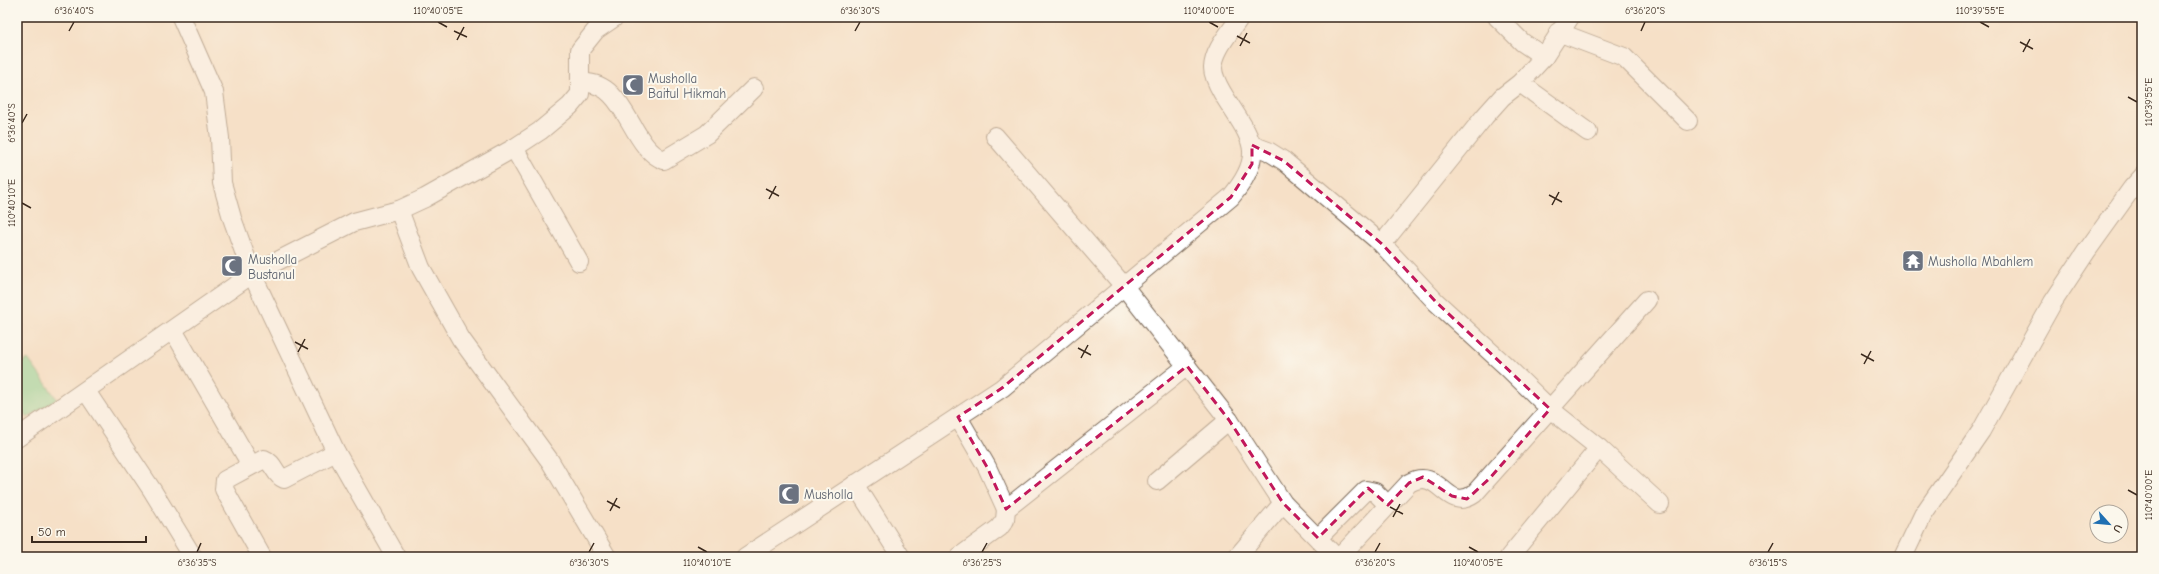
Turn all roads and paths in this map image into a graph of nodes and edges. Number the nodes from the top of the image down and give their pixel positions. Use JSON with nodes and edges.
{"nodes":[{"id":1,"x":182,"y":17,"type":"edge"},
{"id":2,"x":616,"y":17,"type":"edge"},
{"id":3,"x":1240,"y":17,"type":"edge"},
{"id":4,"x":1497,"y":17,"type":"edge"},
{"id":5,"x":1570,"y":17,"type":"edge"},
{"id":6,"x":1558,"y":32,"type":"junction"},
{"id":7,"x":1544,"y":57,"type":"junction"},
{"id":8,"x":580,"y":83,"type":"junction"},
{"id":9,"x":1520,"y":83,"type":"junction"},
{"id":10,"x":754,"y":88,"type":"dead end"},
{"id":11,"x":1688,"y":121,"type":"dead end"},
{"id":12,"x":1588,"y":132,"type":"dead end"},
{"id":13,"x":995,"y":136,"type":"dead end"},
{"id":14,"x":1252,"y":145,"type":"junction"},
{"id":15,"x":514,"y":148,"type":"junction"},
{"id":16,"x":2142,"y":177,"type":"edge"},
{"id":17,"x":399,"y":210,"type":"junction"},
{"id":18,"x":1382,"y":244,"type":"junction"},
{"id":19,"x":579,"y":262,"type":"dead end"},
{"id":20,"x":252,"y":274,"type":"junction"},
{"id":21,"x":1123,"y":285,"type":"junction"},
{"id":22,"x":1647,"y":300,"type":"dead end"},
{"id":23,"x":173,"y":330,"type":"junction"},
{"id":24,"x":1187,"y":366,"type":"junction"},
{"id":25,"x":86,"y":391,"type":"junction"},
{"id":26,"x":1550,"y":409,"type":"junction"},
{"id":27,"x":958,"y":417,"type":"junction"},
{"id":28,"x":1229,"y":420,"type":"junction"},
{"id":29,"x":17,"y":438,"type":"edge"},
{"id":30,"x":1599,"y":448,"type":"junction"},
{"id":31,"x":336,"y":452,"type":"junction"},
{"id":32,"x":251,"y":465,"type":"junction"},
{"id":33,"x":1157,"y":481,"type":"dead end"},
{"id":34,"x":855,"y":484,"type":"junction"},
{"id":35,"x":1283,"y":502,"type":"junction"},
{"id":36,"x":1660,"y":504,"type":"dead end"},
{"id":37,"x":1388,"y":505,"type":"junction"},
{"id":38,"x":1006,"y":509,"type":"junction"},
{"id":39,"x":1318,"y":538,"type":"junction"},
{"id":40,"x":193,"y":557,"type":"edge"},
{"id":41,"x":262,"y":557,"type":"edge"},
{"id":42,"x":396,"y":557,"type":"edge"},
{"id":43,"x":607,"y":557,"type":"edge"},
{"id":44,"x":745,"y":557,"type":"edge"},
{"id":45,"x":900,"y":557,"type":"edge"},
{"id":46,"x":959,"y":557,"type":"edge"},
{"id":47,"x":1236,"y":557,"type":"edge"},
{"id":48,"x":1336,"y":557,"type":"edge"},
{"id":49,"x":1340,"y":557,"type":"edge"},
{"id":50,"x":1509,"y":557,"type":"edge"},
{"id":51,"x":1903,"y":557,"type":"edge"}],
"edges":[{"from":1,"to":20,"type":"street"},
{"from":2,"to":8,"type":"street"},
{"from":3,"to":14,"type":"street"},
{"from":4,"to":7,"type":"street"},
{"from":5,"to":6,"type":"street"},
{"from":6,"to":7,"type":"street"},
{"from":6,"to":11,"type":"street"},
{"from":7,"to":9,"type":"street"},
{"from":8,"to":10,"type":"street"},
{"from":8,"to":15,"type":"street"},
{"from":9,"to":12,"type":"street"},
{"from":9,"to":18,"type":"street"},
{"from":13,"to":21,"type":"street"},
{"from":14,"to":18,"type":"street"},
{"from":14,"to":21,"type":"street"},
{"from":15,"to":17,"type":"street"},
{"from":15,"to":19,"type":"street"},
{"from":16,"to":51,"type":"street"},
{"from":17,"to":20,"type":"street"},
{"from":17,"to":43,"type":"street"},
{"from":18,"to":26,"type":"street"},
{"from":20,"to":23,"type":"street"},
{"from":20,"to":31,"type":"street"},
{"from":21,"to":24,"type":"street"},
{"from":21,"to":27,"type":"street"},
{"from":22,"to":26,"type":"street"},
{"from":23,"to":25,"type":"street"},
{"from":23,"to":32,"type":"street"},
{"from":24,"to":28,"type":"street"},
{"from":24,"to":38,"type":"street"},
{"from":25,"to":29,"type":"street"},
{"from":25,"to":40,"type":"street"},
{"from":26,"to":30,"type":"street"},
{"from":26,"to":37,"type":"street"},
{"from":27,"to":34,"type":"street"},
{"from":27,"to":38,"type":"street"},
{"from":28,"to":33,"type":"street"},
{"from":28,"to":35,"type":"street"},
{"from":30,"to":36,"type":"street"},
{"from":30,"to":50,"type":"street"},
{"from":31,"to":32,"type":"street"},
{"from":31,"to":42,"type":"street"},
{"from":32,"to":41,"type":"street"},
{"from":34,"to":44,"type":"street"},
{"from":34,"to":45,"type":"street"},
{"from":35,"to":39,"type":"street"},
{"from":35,"to":47,"type":"street"},
{"from":37,"to":39,"type":"street"},
{"from":37,"to":49,"type":"street"},
{"from":38,"to":46,"type":"street"},
{"from":39,"to":48,"type":"street"}]}
